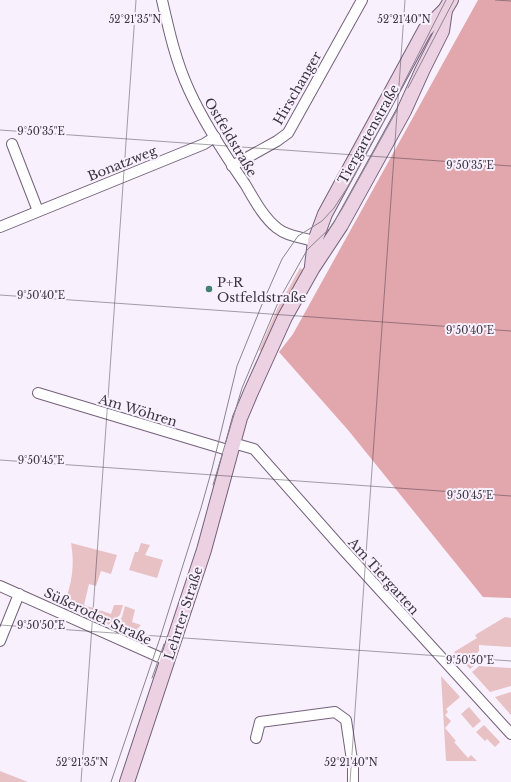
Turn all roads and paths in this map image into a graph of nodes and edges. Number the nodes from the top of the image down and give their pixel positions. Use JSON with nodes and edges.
{"nodes":[{"id":1,"x":162,"y":0,"type":"edge"},
{"id":2,"x":362,"y":0,"type":"edge"},
{"id":3,"x":448,"y":5,"type":"edge"},
{"id":4,"x":215,"y":137,"type":"junction"},
{"id":5,"x":12,"y":144,"type":"dead end"},
{"id":6,"x":232,"y":166,"type":"junction"},
{"id":7,"x":38,"y":211,"type":"junction"},
{"id":8,"x":0,"y":226,"type":"edge"},
{"id":9,"x":320,"y":244,"type":"junction"},
{"id":10,"x":38,"y":393,"type":"dead end"},
{"id":11,"x":232,"y":447,"type":"junction"},
{"id":12,"x":0,"y":586,"type":"edge"},
{"id":13,"x":19,"y":594,"type":"junction"},
{"id":14,"x":0,"y":641,"type":"edge"},
{"id":15,"x":168,"y":661,"type":"junction"},
{"id":16,"x":511,"y":734,"type":"edge"},
{"id":17,"x":256,"y":738,"type":"dead end"},
{"id":18,"x":127,"y":782,"type":"edge"},
{"id":19,"x":353,"y":782,"type":"edge"}],
"edges":[{"from":1,"to":4,"type":"street","name":"Ostfeldstraße"},
{"from":2,"to":6,"type":"street","name":"Hirschanger"},
{"from":3,"to":9,"type":"main road","name":"Tiergartenstraße"},
{"from":3,"to":9,"type":"main road","name":"Tiergartenstraße"},
{"from":4,"to":6,"type":"street","name":"Ostfeldstraße"},
{"from":4,"to":7,"type":"street","name":"Bonatzweg"},
{"from":5,"to":7,"type":"street"},
{"from":6,"to":9,"type":"street","name":"Ostfeldstraße"},
{"from":7,"to":8,"type":"street","name":"Bonatzweg"},
{"from":9,"to":11,"type":"main road","name":"Tiergartenstraße"},
{"from":10,"to":11,"type":"street","name":"Am Wöhren"},
{"from":11,"to":15,"type":"main road","name":"Lehrter Straße"},
{"from":11,"to":16,"type":"street","name":"Am Tiergarten"},
{"from":12,"to":13,"type":"street","name":"Süßeroder Straße"},
{"from":13,"to":14,"type":"street"},
{"from":13,"to":15,"type":"street","name":"Süßeroder Straße"},
{"from":15,"to":18,"type":"main road","name":"Lehrter Straße"},
{"from":17,"to":19,"type":"street"}]}
